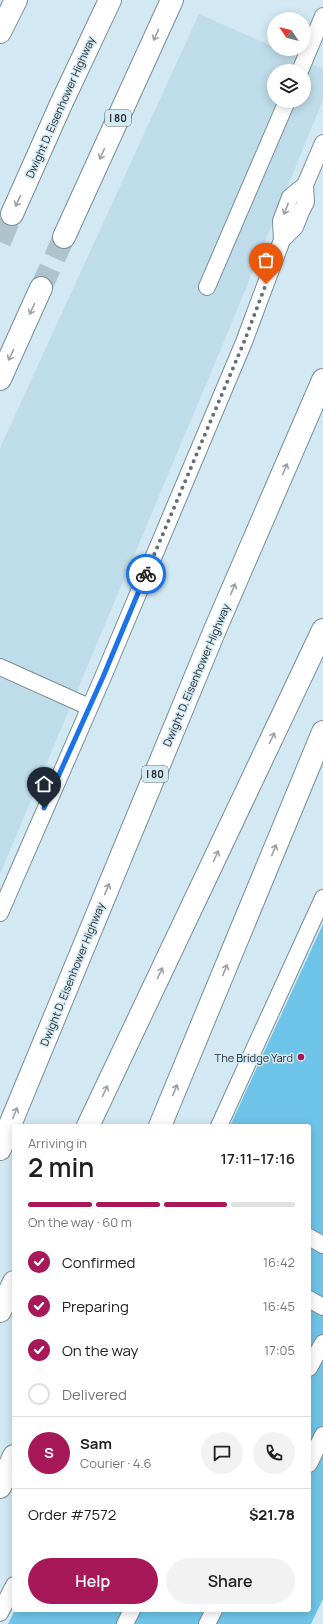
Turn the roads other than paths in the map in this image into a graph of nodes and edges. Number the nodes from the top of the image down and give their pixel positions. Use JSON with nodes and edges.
{"nodes":[{"id":1,"x":16,"y":0,"type":"edge"},
{"id":2,"x":110,"y":0,"type":"edge"},
{"id":3,"x":172,"y":0,"type":"edge"},
{"id":4,"x":323,"y":16,"type":"edge"},
{"id":5,"x":0,"y":32,"type":"edge"},
{"id":6,"x":303,"y":64,"type":"edge"},
{"id":7,"x":284,"y":108,"type":"edge"},
{"id":8,"x":323,"y":143,"type":"edge"},
{"id":9,"x":12,"y":214,"type":"tunnel mouth"},
{"id":10,"x":64,"y":237,"type":"tunnel mouth"},
{"id":11,"x":208,"y":287,"type":"dead end"},
{"id":12,"x":41,"y":288,"type":"tunnel mouth"},
{"id":13,"x":0,"y":379,"type":"edge"},
{"id":14,"x":323,"y":380,"type":"edge"},
{"id":15,"x":323,"y":630,"type":"edge"},
{"id":16,"x":0,"y":667,"type":"edge"},
{"id":17,"x":89,"y":707,"type":"junction"},
{"id":18,"x":323,"y":732,"type":"edge"},
{"id":19,"x":323,"y":898,"type":"edge"},
{"id":20,"x":0,"y":913,"type":"edge"},
{"id":21,"x":89,"y":1124,"type":"edge"},
{"id":22,"x":161,"y":1124,"type":"edge"},
{"id":23,"x":221,"y":1124,"type":"edge"},
{"id":24,"x":0,"y":1149,"type":"edge"},
{"id":25,"x":311,"y":1238,"type":"edge"},
{"id":26,"x":323,"y":1245,"type":"edge"},
{"id":27,"x":12,"y":1286,"type":"edge"},
{"id":28,"x":311,"y":1300,"type":"edge"},
{"id":29,"x":323,"y":1308,"type":"edge"},
{"id":30,"x":0,"y":1311,"type":"edge"},
{"id":31,"x":323,"y":1343,"type":"edge"},
{"id":32,"x":311,"y":1364,"type":"edge"},
{"id":33,"x":323,"y":1435,"type":"edge"},
{"id":34,"x":12,"y":1460,"type":"edge"},
{"id":35,"x":311,"y":1460,"type":"edge"},
{"id":36,"x":0,"y":1487,"type":"edge"},
{"id":37,"x":12,"y":1589,"type":"edge"},
{"id":38,"x":131,"y":1612,"type":"edge"},
{"id":39,"x":213,"y":1612,"type":"edge"},
{"id":40,"x":0,"y":1613,"type":"edge"},
{"id":41,"x":125,"y":1624,"type":"edge"},
{"id":42,"x":207,"y":1624,"type":"edge"}],
"edges":[{"from":1,"to":5,"type":"highway"},
{"from":2,"to":9,"type":"highway","name":"Dwight D. Eisenhower Highway","one_way":true},
{"from":3,"to":10,"type":"highway","number":"I 80","one_way":true},
{"from":4,"to":6,"type":"lane"},
{"from":7,"to":11,"type":"lane"},
{"from":8,"to":17,"type":"lane"},
{"from":12,"to":13,"type":"highway","one_way":true},
{"from":24,"to":14,"type":"highway","name":"Dwight D. Eisenhower Highway","number":"I 80","one_way":true},
{"from":21,"to":15,"type":"highway","one_way":true},
{"from":16,"to":17,"type":"lane"},
{"from":17,"to":20,"type":"lane"},
{"from":22,"to":18,"type":"highway","one_way":true},
{"from":19,"to":23,"type":"lane"},
{"from":25,"to":26,"type":"lane"},
{"from":27,"to":30,"type":"highway"},
{"from":28,"to":29,"type":"lane"},
{"from":31,"to":32,"type":"lane"},
{"from":33,"to":35,"type":"lane"},
{"from":34,"to":36,"type":"highway"},
{"from":37,"to":40,"type":"lane"},
{"from":38,"to":41,"type":"lane"},
{"from":39,"to":42,"type":"lane"}]}
